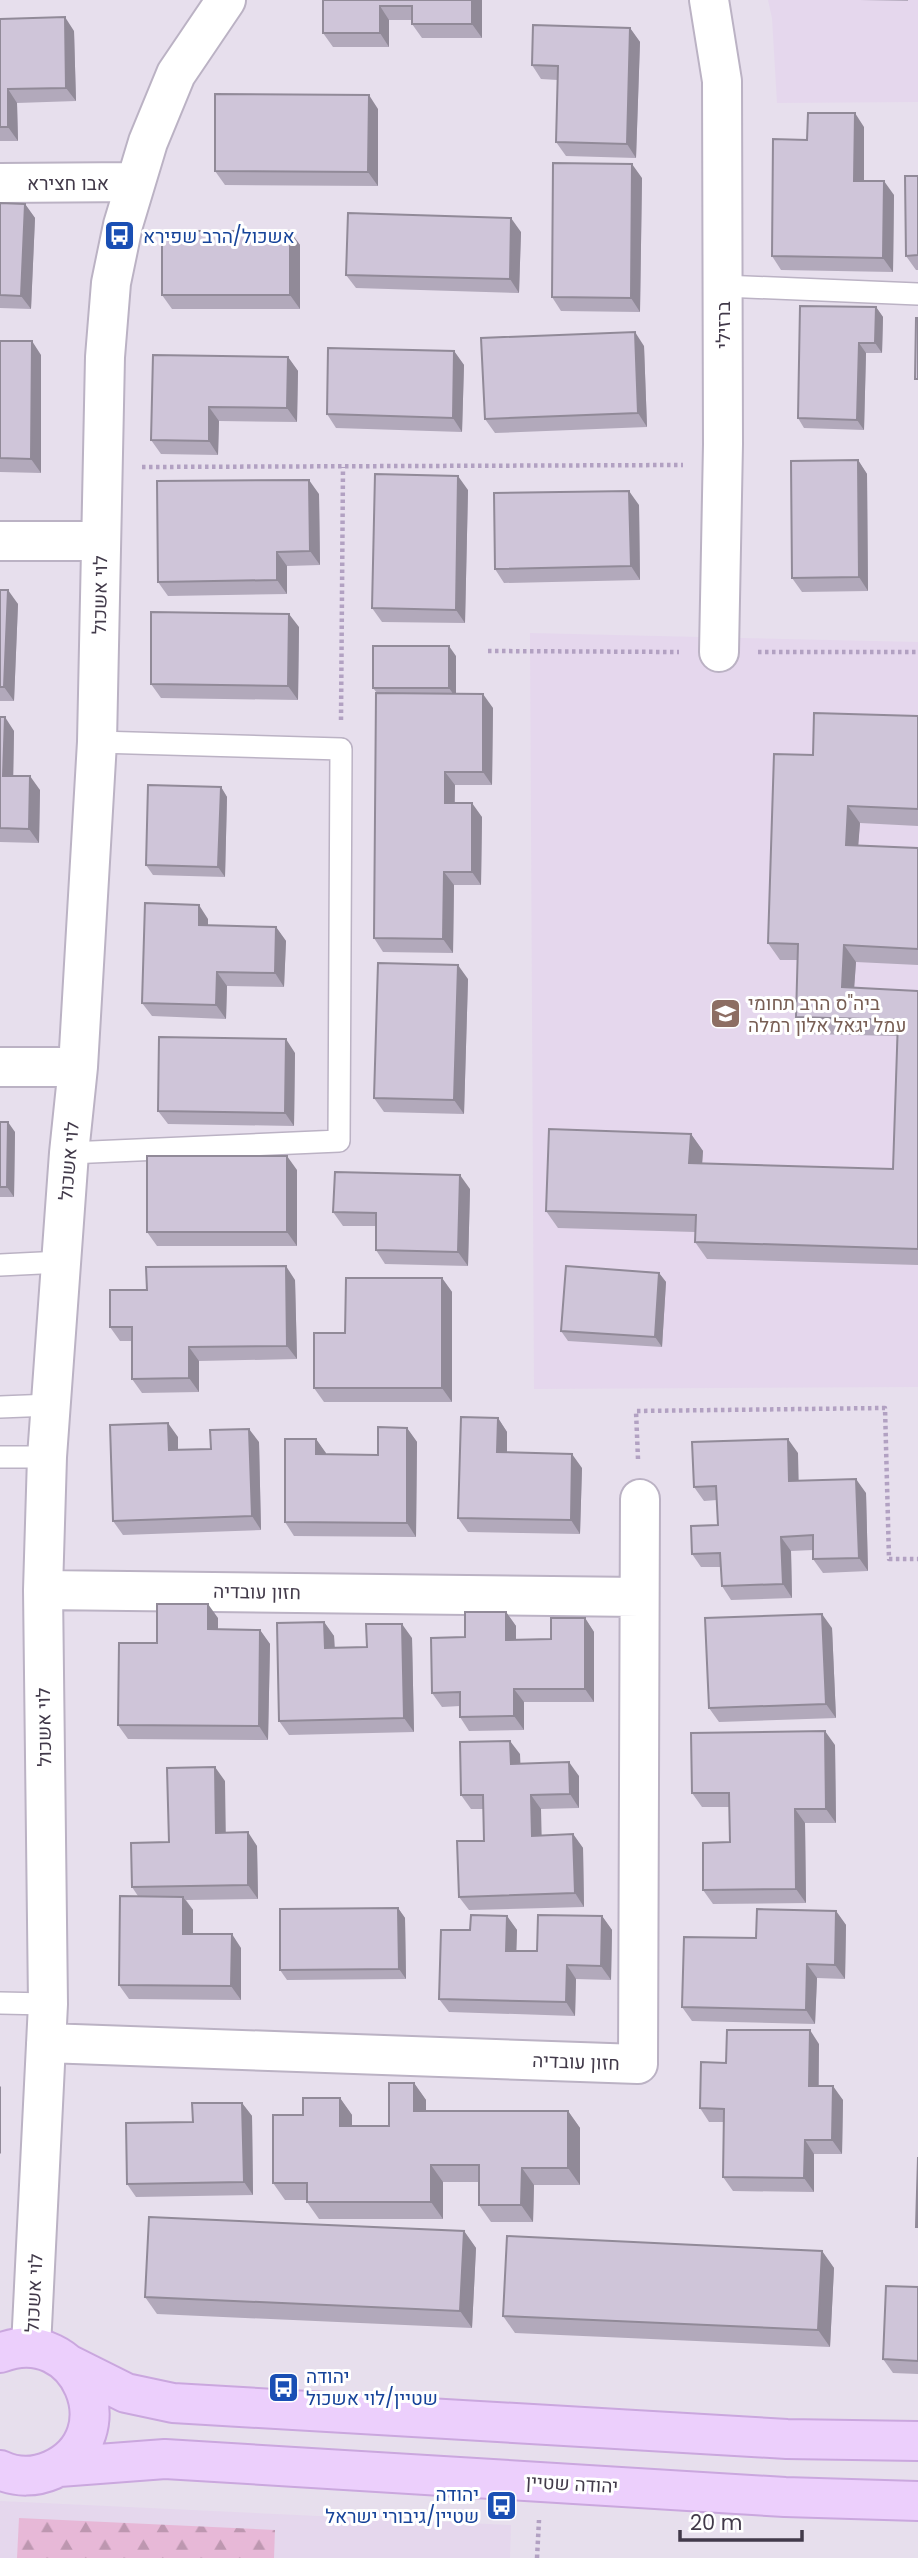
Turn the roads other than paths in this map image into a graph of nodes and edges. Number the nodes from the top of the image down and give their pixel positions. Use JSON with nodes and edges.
{"nodes":[{"id":1,"x":226,"y":0,"type":"edge"},
{"id":2,"x":709,"y":0,"type":"edge"},
{"id":3,"x":0,"y":183,"type":"edge"},
{"id":4,"x":136,"y":183,"type":"junction"},
{"id":5,"x":723,"y":286,"type":"junction"},
{"id":6,"x":918,"y":293,"type":"edge"},
{"id":7,"x":0,"y":541,"type":"edge"},
{"id":8,"x":101,"y":541,"type":"junction"},
{"id":9,"x":719,"y":652,"type":"dead end"},
{"id":10,"x":97,"y":742,"type":"junction"},
{"id":11,"x":0,"y":1067,"type":"edge"},
{"id":12,"x":78,"y":1067,"type":"junction"},
{"id":13,"x":68,"y":1153,"type":"junction"},
{"id":14,"x":61,"y":1262,"type":"junction"},
{"id":15,"x":0,"y":1265,"type":"edge"},
{"id":16,"x":51,"y":1405,"type":"junction"},
{"id":17,"x":0,"y":1407,"type":"edge"},
{"id":18,"x":0,"y":1457,"type":"edge"},
{"id":19,"x":47,"y":1457,"type":"junction"},
{"id":20,"x":640,"y":1499,"type":"road end"},
{"id":21,"x":43,"y":1590,"type":"junction"},
{"id":22,"x":639,"y":1597,"type":"junction"},
{"id":23,"x":0,"y":2004,"type":"edge"},
{"id":24,"x":48,"y":2004,"type":"junction"},
{"id":25,"x":46,"y":2043,"type":"junction"},
{"id":26,"x":16,"y":2350,"type":"edge"},
{"id":27,"x":70,"y":2365,"type":"junction"},
{"id":28,"x":918,"y":2441,"type":"edge"},
{"id":29,"x":59,"y":2467,"type":"junction"},
{"id":30,"x":0,"y":2470,"type":"edge"},
{"id":31,"x":918,"y":2501,"type":"edge"}],
"edges":[{"from":1,"to":4,"type":"street","name":"לוי אשכול"},
{"from":2,"to":5,"type":"street","name":"ברזילי"},
{"from":3,"to":4,"type":"street","name":"אבו חצירא"},
{"from":4,"to":8,"type":"street","name":"לוי אשכול"},
{"from":5,"to":6,"type":"lane"},
{"from":5,"to":9,"type":"street","name":"ברזילי"},
{"from":7,"to":8,"type":"street"},
{"from":8,"to":10,"type":"street","name":"לוי אשכול"},
{"from":10,"to":12,"type":"street","name":"לוי אשכול"},
{"from":10,"to":13,"type":"lane"},
{"from":11,"to":12,"type":"street"},
{"from":12,"to":13,"type":"street","name":"לוי אשכול"},
{"from":13,"to":14,"type":"street","name":"לוי אשכול"},
{"from":14,"to":15,"type":"lane"},
{"from":14,"to":16,"type":"street","name":"לוי אשכול"},
{"from":16,"to":17,"type":"lane"},
{"from":16,"to":19,"type":"street","name":"לוי אשכול"},
{"from":18,"to":19,"type":"lane"},
{"from":19,"to":21,"type":"street","name":"לוי אשכול"},
{"from":20,"to":22,"type":"street","name":"חזון עובדיה"},
{"from":21,"to":22,"type":"street","name":"חזון עובדיה"},
{"from":21,"to":24,"type":"street","name":"לוי אשכול"},
{"from":22,"to":25,"type":"street","name":"חזון עובדיה"},
{"from":23,"to":24,"type":"lane"},
{"from":24,"to":25,"type":"street","name":"לוי אשכול"},
{"from":25,"to":26,"type":"street","name":"לוי אשכול"},
{"from":26,"to":27,"type":"main road"},
{"from":27,"to":28,"type":"main road"},
{"from":27,"to":29,"type":"main road"},
{"from":29,"to":30,"type":"main road","name":"יהודה שטיין"},
{"from":29,"to":31,"type":"main road","name":"יהודה שטיין"}]}
